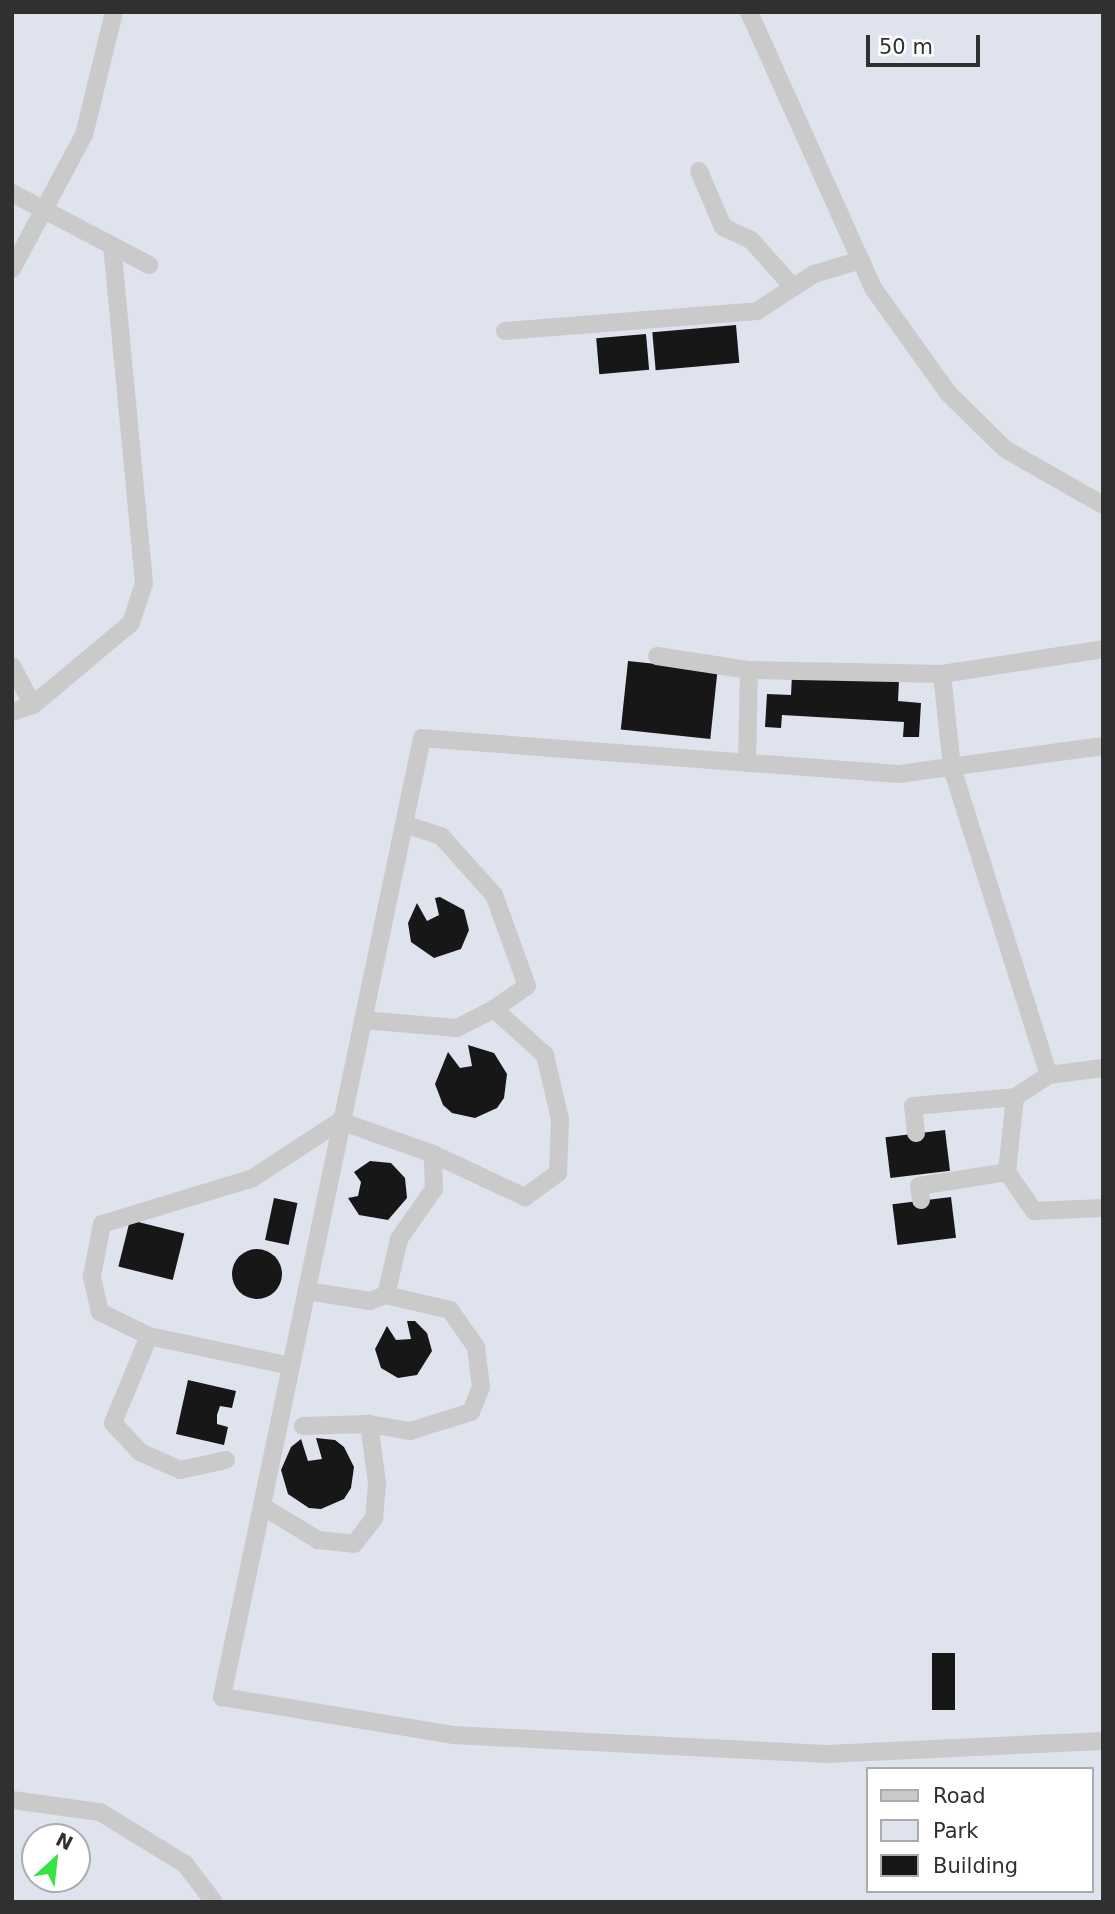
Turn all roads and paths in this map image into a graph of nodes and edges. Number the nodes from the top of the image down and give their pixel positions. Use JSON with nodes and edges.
{"nodes":[{"id":1,"x":114,"y":12,"type":"edge"},
{"id":2,"x":749,"y":12,"type":"edge"},
{"id":3,"x":699,"y":172,"type":"dead end"},
{"id":4,"x":12,"y":193,"type":"edge"},
{"id":5,"x":44,"y":210,"type":"junction"},
{"id":6,"x":112,"y":246,"type":"junction"},
{"id":7,"x":861,"y":260,"type":"junction"},
{"id":8,"x":149,"y":265,"type":"dead end"},
{"id":9,"x":12,"y":269,"type":"edge"},
{"id":10,"x":793,"y":287,"type":"junction"},
{"id":11,"x":505,"y":331,"type":"dead end"},
{"id":12,"x":1103,"y":505,"type":"edge"},
{"id":13,"x":1103,"y":649,"type":"edge"},
{"id":14,"x":657,"y":656,"type":"dead end"},
{"id":15,"x":12,"y":666,"type":"edge"},
{"id":16,"x":749,"y":670,"type":"junction"},
{"id":17,"x":942,"y":674,"type":"junction"},
{"id":18,"x":33,"y":705,"type":"junction"},
{"id":19,"x":12,"y":712,"type":"edge"},
{"id":20,"x":1103,"y":746,"type":"edge"},
{"id":21,"x":747,"y":763,"type":"junction"},
{"id":22,"x":953,"y":768,"type":"junction"},
{"id":23,"x":404,"y":824,"type":"junction"},
{"id":24,"x":494,"y":1009,"type":"junction"},
{"id":25,"x":363,"y":1020,"type":"junction"},
{"id":26,"x":1103,"y":1068,"type":"edge"},
{"id":27,"x":1049,"y":1075,"type":"junction"},
{"id":28,"x":1015,"y":1097,"type":"junction"},
{"id":29,"x":340,"y":1121,"type":"junction"},
{"id":30,"x":916,"y":1133,"type":"dead end"},
{"id":31,"x":433,"y":1154,"type":"junction"},
{"id":32,"x":1007,"y":1172,"type":"junction"},
{"id":33,"x":921,"y":1200,"type":"dead end"},
{"id":34,"x":1103,"y":1208,"type":"edge"},
{"id":35,"x":307,"y":1291,"type":"junction"},
{"id":36,"x":386,"y":1295,"type":"junction"},
{"id":37,"x":149,"y":1336,"type":"junction"},
{"id":38,"x":291,"y":1367,"type":"junction"},
{"id":39,"x":369,"y":1423,"type":"junction"},
{"id":40,"x":303,"y":1426,"type":"dead end"},
{"id":41,"x":226,"y":1460,"type":"dead end"},
{"id":42,"x":262,"y":1506,"type":"junction"},
{"id":43,"x":1103,"y":1741,"type":"edge"},
{"id":44,"x":12,"y":1800,"type":"edge"},
{"id":45,"x":214,"y":1902,"type":"edge"}],
"edges":[{"from":1,"to":5,"type":"street"},
{"from":2,"to":7,"type":"street"},
{"from":3,"to":10,"type":"street"},
{"from":4,"to":5,"type":"street"},
{"from":5,"to":6,"type":"street"},
{"from":5,"to":9,"type":"street"},
{"from":6,"to":8,"type":"street"},
{"from":6,"to":18,"type":"street"},
{"from":7,"to":10,"type":"street"},
{"from":7,"to":12,"type":"street"},
{"from":10,"to":11,"type":"street"},
{"from":13,"to":17,"type":"street"},
{"from":14,"to":16,"type":"street"},
{"from":15,"to":18,"type":"street"},
{"from":16,"to":17,"type":"street"},
{"from":16,"to":21,"type":"street"},
{"from":17,"to":22,"type":"street"},
{"from":18,"to":19,"type":"street"},
{"from":20,"to":22,"type":"street"},
{"from":21,"to":22,"type":"street"},
{"from":21,"to":23,"type":"street"},
{"from":22,"to":27,"type":"street"},
{"from":23,"to":24,"type":"street"},
{"from":23,"to":25,"type":"street"},
{"from":24,"to":25,"type":"street"},
{"from":24,"to":31,"type":"street"},
{"from":25,"to":29,"type":"street"},
{"from":26,"to":27,"type":"street"},
{"from":27,"to":28,"type":"street"},
{"from":28,"to":30,"type":"street"},
{"from":28,"to":32,"type":"street"},
{"from":29,"to":31,"type":"street"},
{"from":29,"to":35,"type":"street"},
{"from":29,"to":37,"type":"street"},
{"from":31,"to":36,"type":"street"},
{"from":32,"to":33,"type":"street"},
{"from":32,"to":34,"type":"street"},
{"from":35,"to":36,"type":"street"},
{"from":35,"to":38,"type":"street"},
{"from":36,"to":39,"type":"street"},
{"from":37,"to":38,"type":"street"},
{"from":37,"to":41,"type":"street"},
{"from":38,"to":42,"type":"street"},
{"from":39,"to":40,"type":"street"},
{"from":39,"to":42,"type":"street"},
{"from":42,"to":43,"type":"street"},
{"from":44,"to":45,"type":"street"}]}
